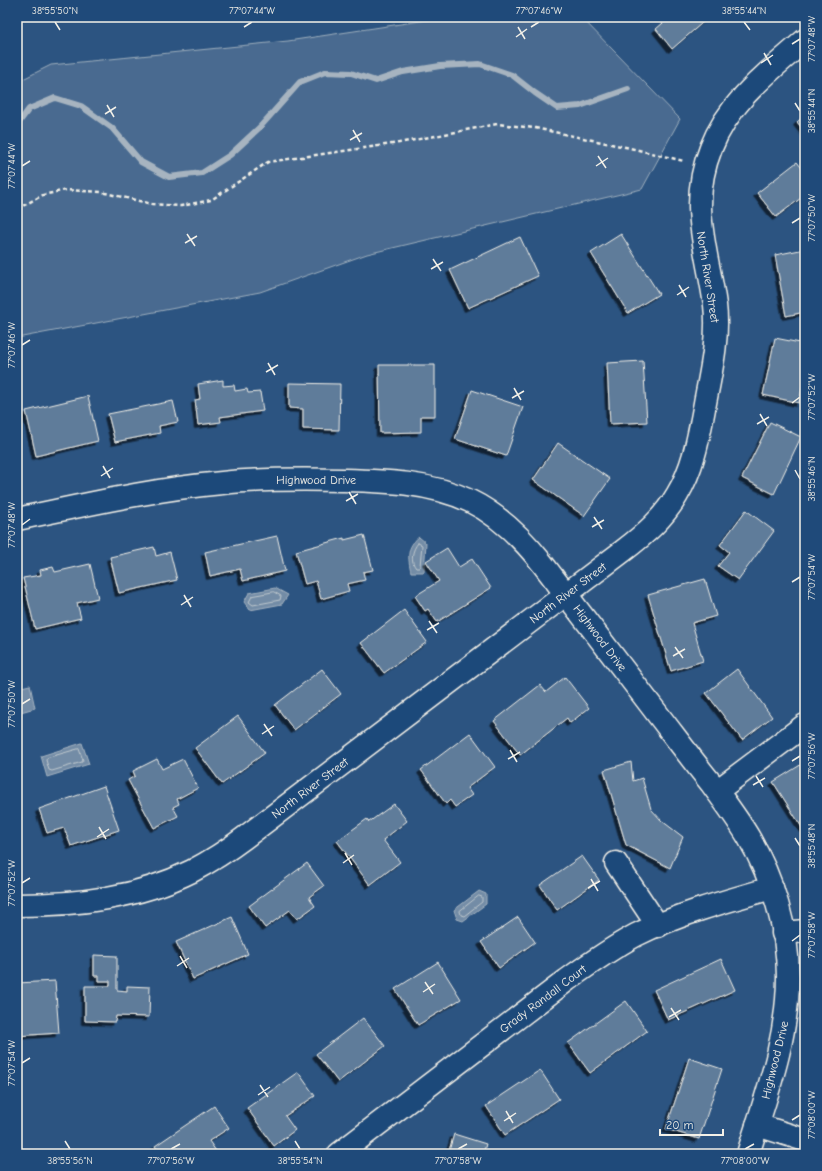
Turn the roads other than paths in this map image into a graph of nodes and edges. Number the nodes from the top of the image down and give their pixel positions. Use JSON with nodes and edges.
{"nodes":[{"id":1,"x":805,"y":40,"type":"edge"},
{"id":2,"x":17,"y":519,"type":"edge"},
{"id":3,"x":566,"y":594,"type":"junction"},
{"id":4,"x":805,"y":725,"type":"edge"},
{"id":5,"x":717,"y":791,"type":"junction"},
{"id":6,"x":616,"y":863,"type":"dead end"},
{"id":7,"x":772,"y":888,"type":"junction"},
{"id":8,"x":17,"y":905,"type":"edge"},
{"id":9,"x":658,"y":926,"type":"junction"},
{"id":10,"x":805,"y":931,"type":"edge"},
{"id":11,"x":783,"y":933,"type":"junction"},
{"id":12,"x":757,"y":1125,"type":"junction"},
{"id":13,"x":805,"y":1140,"type":"edge"},
{"id":14,"x":340,"y":1154,"type":"edge"},
{"id":15,"x":748,"y":1154,"type":"edge"}],
"edges":[{"from":1,"to":3,"type":"street","name":"North River Street"},
{"from":2,"to":3,"type":"street","name":"Highwood Drive"},
{"from":3,"to":5,"type":"street","name":"Highwood Drive"},
{"from":3,"to":8,"type":"street","name":"North River Street"},
{"from":4,"to":5,"type":"street"},
{"from":5,"to":7,"type":"street","name":"Highwood Drive"},
{"from":6,"to":9,"type":"street"},
{"from":7,"to":9,"type":"street","name":"Grady Randall Court"},
{"from":7,"to":11,"type":"street","name":"Highwood Drive"},
{"from":9,"to":14,"type":"street","name":"Grady Randall Court"},
{"from":10,"to":11,"type":"street"},
{"from":11,"to":12,"type":"street","name":"Highwood Drive"},
{"from":12,"to":13,"type":"street"},
{"from":12,"to":15,"type":"street","name":"Highwood Drive"}]}
